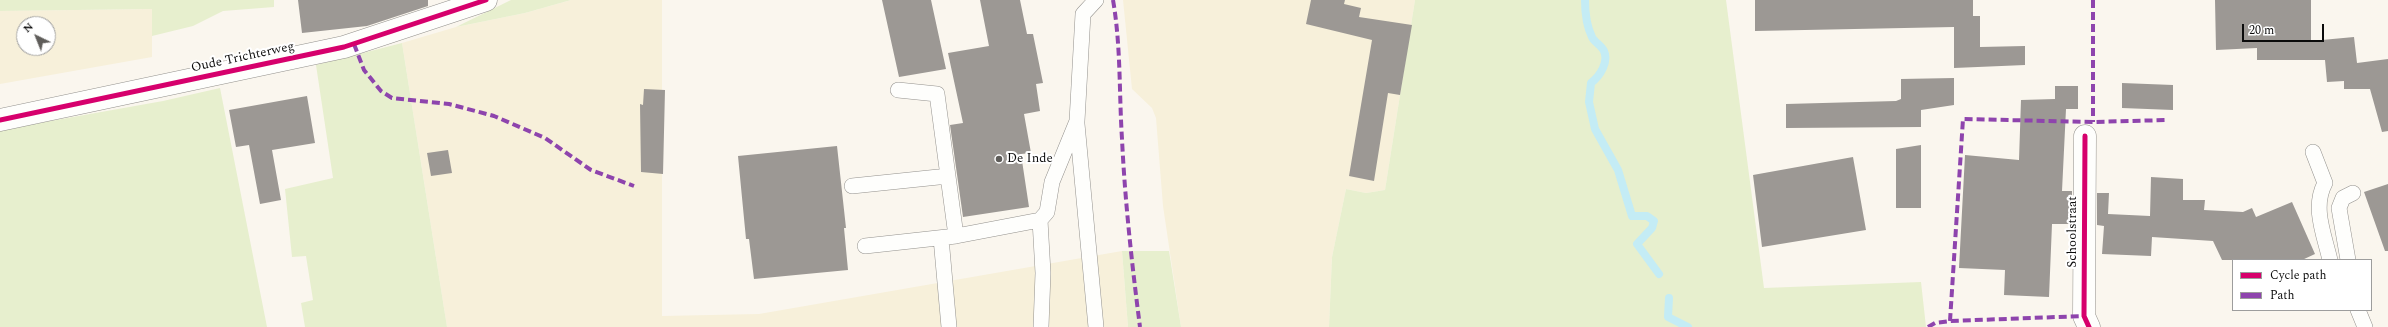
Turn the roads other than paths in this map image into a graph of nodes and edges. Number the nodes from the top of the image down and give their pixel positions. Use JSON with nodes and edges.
{"nodes":[{"id":1,"x":486,"y":0,"type":"edge"},
{"id":2,"x":1096,"y":0,"type":"edge"},
{"id":3,"x":898,"y":90,"type":"dead end"},
{"id":4,"x":0,"y":120,"type":"edge"},
{"id":5,"x":1077,"y":121,"type":"junction"},
{"id":6,"x":2085,"y":136,"type":"dead end"},
{"id":7,"x":2313,"y":152,"type":"dead end"},
{"id":8,"x":948,"y":176,"type":"junction"},
{"id":9,"x":852,"y":186,"type":"dead end"},
{"id":10,"x":2353,"y":193,"type":"dead end"},
{"id":11,"x":1040,"y":220,"type":"junction"},
{"id":12,"x":949,"y":237,"type":"junction"},
{"id":13,"x":865,"y":246,"type":"dead end"},
{"id":14,"x":2330,"y":259,"type":"edge"},
{"id":15,"x":2348,"y":259,"type":"edge"},
{"id":16,"x":2358,"y":311,"type":"edge"},
{"id":17,"x":949,"y":327,"type":"edge"},
{"id":18,"x":1040,"y":327,"type":"edge"},
{"id":19,"x":1096,"y":327,"type":"edge"},
{"id":20,"x":2090,"y":327,"type":"edge"},
{"id":21,"x":2365,"y":327,"type":"edge"}],
"edges":[{"from":1,"to":4,"type":"street","name":"Oude Trichterweg"},
{"from":2,"to":5,"type":"lane"},
{"from":3,"to":8,"type":"lane"},
{"from":5,"to":11,"type":"lane"},
{"from":5,"to":19,"type":"lane"},
{"from":6,"to":20,"type":"street","name":"Schoolstraat"},
{"from":7,"to":14,"type":"lane"},
{"from":8,"to":9,"type":"lane"},
{"from":8,"to":12,"type":"lane"},
{"from":10,"to":15,"type":"lane"},
{"from":11,"to":12,"type":"lane"},
{"from":11,"to":18,"type":"lane"},
{"from":12,"to":13,"type":"lane"},
{"from":12,"to":17,"type":"lane"},
{"from":16,"to":21,"type":"lane"}]}
